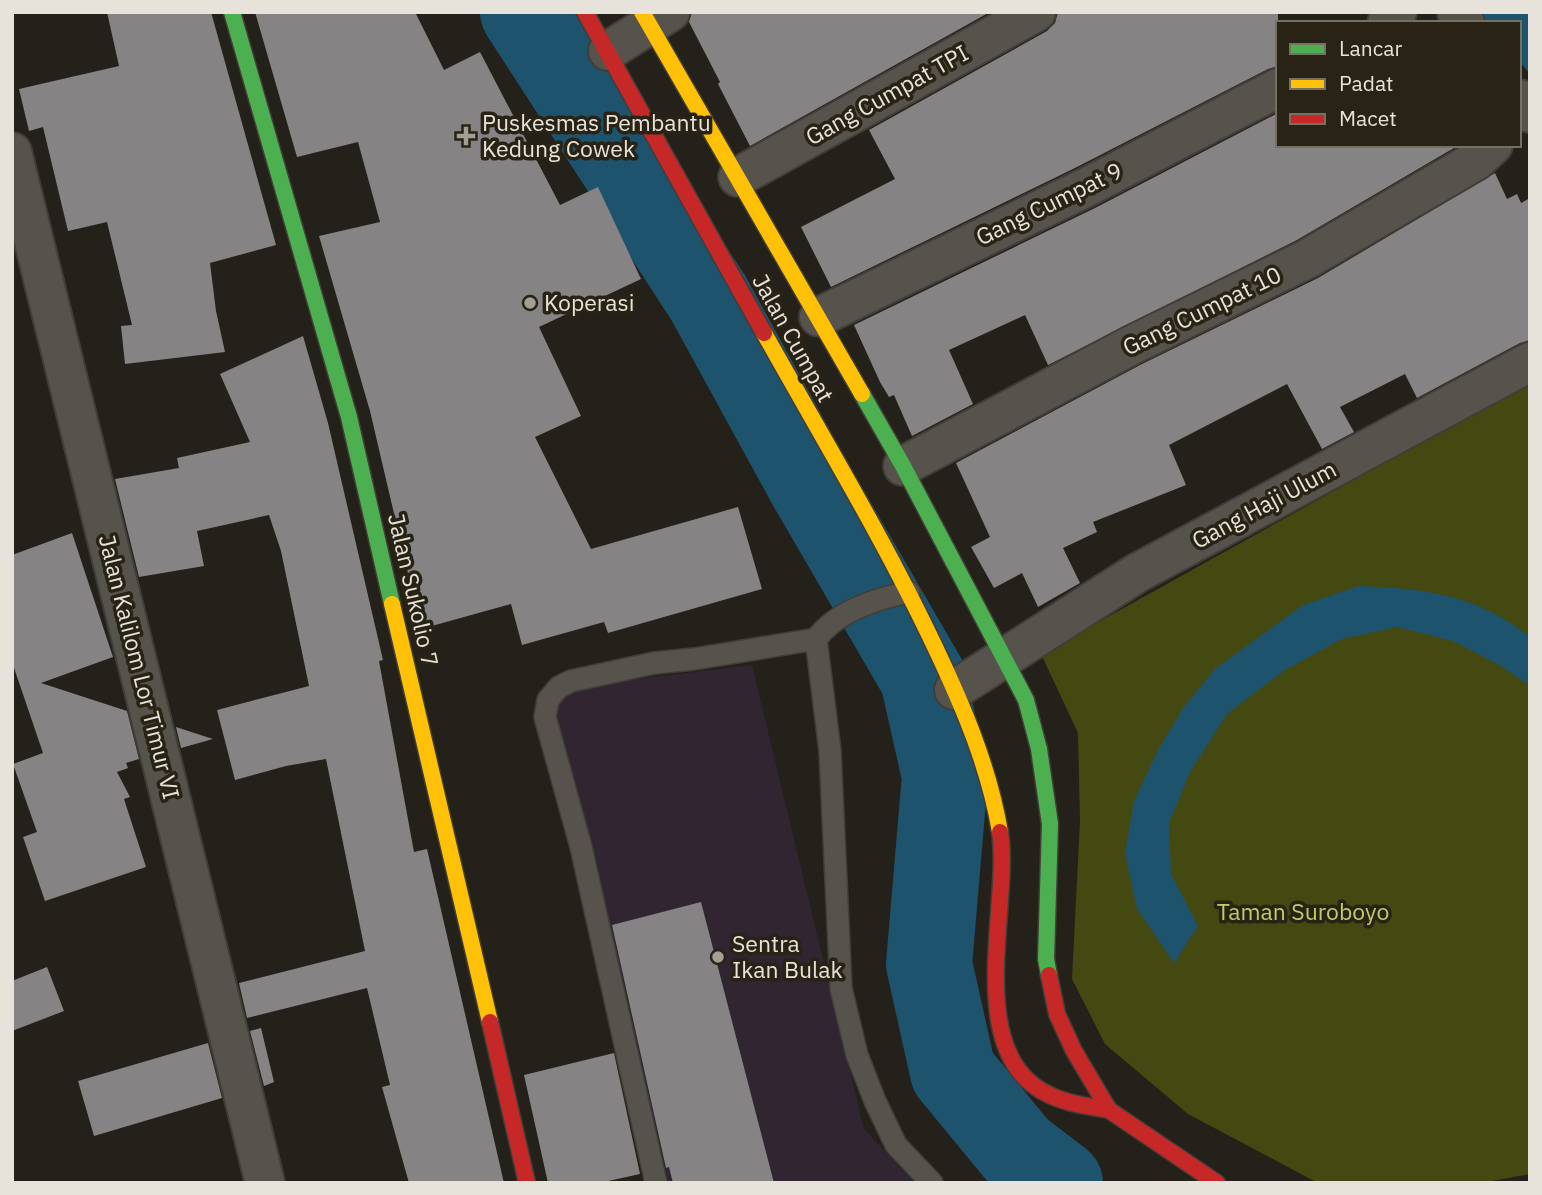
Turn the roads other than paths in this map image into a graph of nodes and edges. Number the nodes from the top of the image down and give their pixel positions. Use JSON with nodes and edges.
{"nodes":[{"id":1,"x":232,"y":12,"type":"edge"},
{"id":2,"x":585,"y":12,"type":"edge"},
{"id":3,"x":1036,"y":12,"type":"edge"},
{"id":4,"x":653,"y":17,"type":"edge"},
{"id":5,"x":607,"y":51,"type":"junction"},
{"id":6,"x":1276,"y":89,"type":"edge"},
{"id":7,"x":1491,"y":147,"type":"edge"},
{"id":8,"x":12,"y":152,"type":"edge"},
{"id":9,"x":738,"y":177,"type":"junction"},
{"id":10,"x":819,"y":317,"type":"junction"},
{"id":11,"x":1530,"y":362,"type":"edge"},
{"id":12,"x":903,"y":466,"type":"junction"},
{"id":13,"x":909,"y":592,"type":"junction"},
{"id":14,"x":816,"y":639,"type":"junction"},
{"id":15,"x":1005,"y":659,"type":"junction"},
{"id":16,"x":954,"y":690,"type":"junction"},
{"id":17,"x":1109,"y":1110,"type":"junction"},
{"id":18,"x":265,"y":1183,"type":"edge"},
{"id":19,"x":527,"y":1183,"type":"edge"},
{"id":20,"x":656,"y":1183,"type":"edge"},
{"id":21,"x":932,"y":1183,"type":"edge"},
{"id":22,"x":1217,"y":1183,"type":"edge"}],
"edges":[{"from":1,"to":19,"type":"main road","name":"Jalan Sukolio 7"},
{"from":2,"to":5,"type":"main road","name":"Jalan Cumpat"},
{"from":3,"to":9,"type":"street","name":"Gang Cumpat TPI"},
{"from":4,"to":5,"type":"street"},
{"from":4,"to":9,"type":"main road","name":"Jalan Cumpat"},
{"from":5,"to":13,"type":"main road","name":"Jalan Cumpat"},
{"from":6,"to":10,"type":"street","name":"Gang Cumpat 9"},
{"from":7,"to":12,"type":"street","name":"Gang Cumpat 10"},
{"from":8,"to":18,"type":"street","name":"Jalan Kalilom Lor Timur VI"},
{"from":9,"to":10,"type":"main road","name":"Jalan Cumpat"},
{"from":10,"to":12,"type":"main road","name":"Jalan Cumpat"},
{"from":11,"to":15,"type":"street","name":"Gang Haji Ulum"},
{"from":12,"to":15,"type":"main road","name":"Jalan Cumpat"},
{"from":13,"to":14,"type":"lane"},
{"from":13,"to":16,"type":"main road","name":"Jalan Cumpat"},
{"from":14,"to":20,"type":"lane"},
{"from":14,"to":21,"type":"lane"},
{"from":15,"to":16,"type":"street","name":"Gang Haji Ulum"},
{"from":15,"to":17,"type":"main road","name":"Jalan Cumpat"},
{"from":16,"to":17,"type":"main road","name":"Jalan Cumpat"},
{"from":17,"to":22,"type":"main road"}]}
